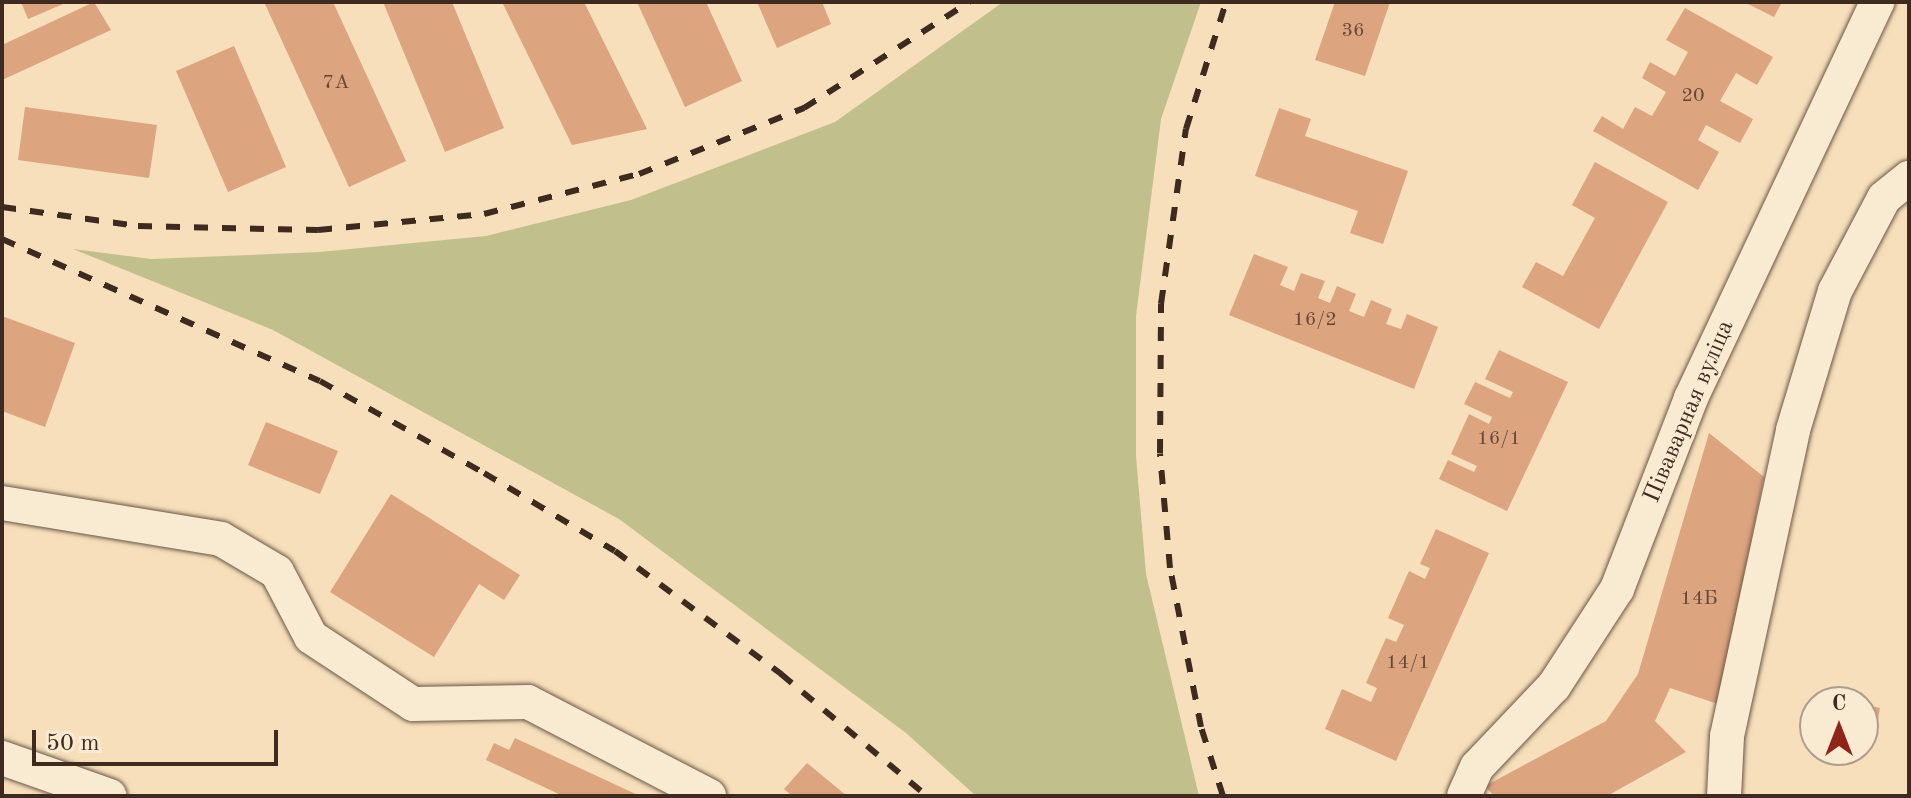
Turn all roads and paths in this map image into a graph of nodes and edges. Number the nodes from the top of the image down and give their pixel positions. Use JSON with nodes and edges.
{"nodes":[{"id":1,"x":1877,"y":2,"type":"edge"},
{"id":2,"x":1909,"y":178,"type":"edge"},
{"id":3,"x":2,"y":503,"type":"edge"},
{"id":4,"x":2,"y":758,"type":"edge"},
{"id":5,"x":110,"y":796,"type":"edge"},
{"id":6,"x":709,"y":796,"type":"edge"},
{"id":7,"x":1464,"y":796,"type":"edge"},
{"id":8,"x":1724,"y":796,"type":"edge"}],
"edges":[{"from":1,"to":7,"type":"street","name":"Піваварная вуліца"},
{"from":2,"to":8,"type":"street"},
{"from":3,"to":6,"type":"street"},
{"from":4,"to":5,"type":"street"}]}
